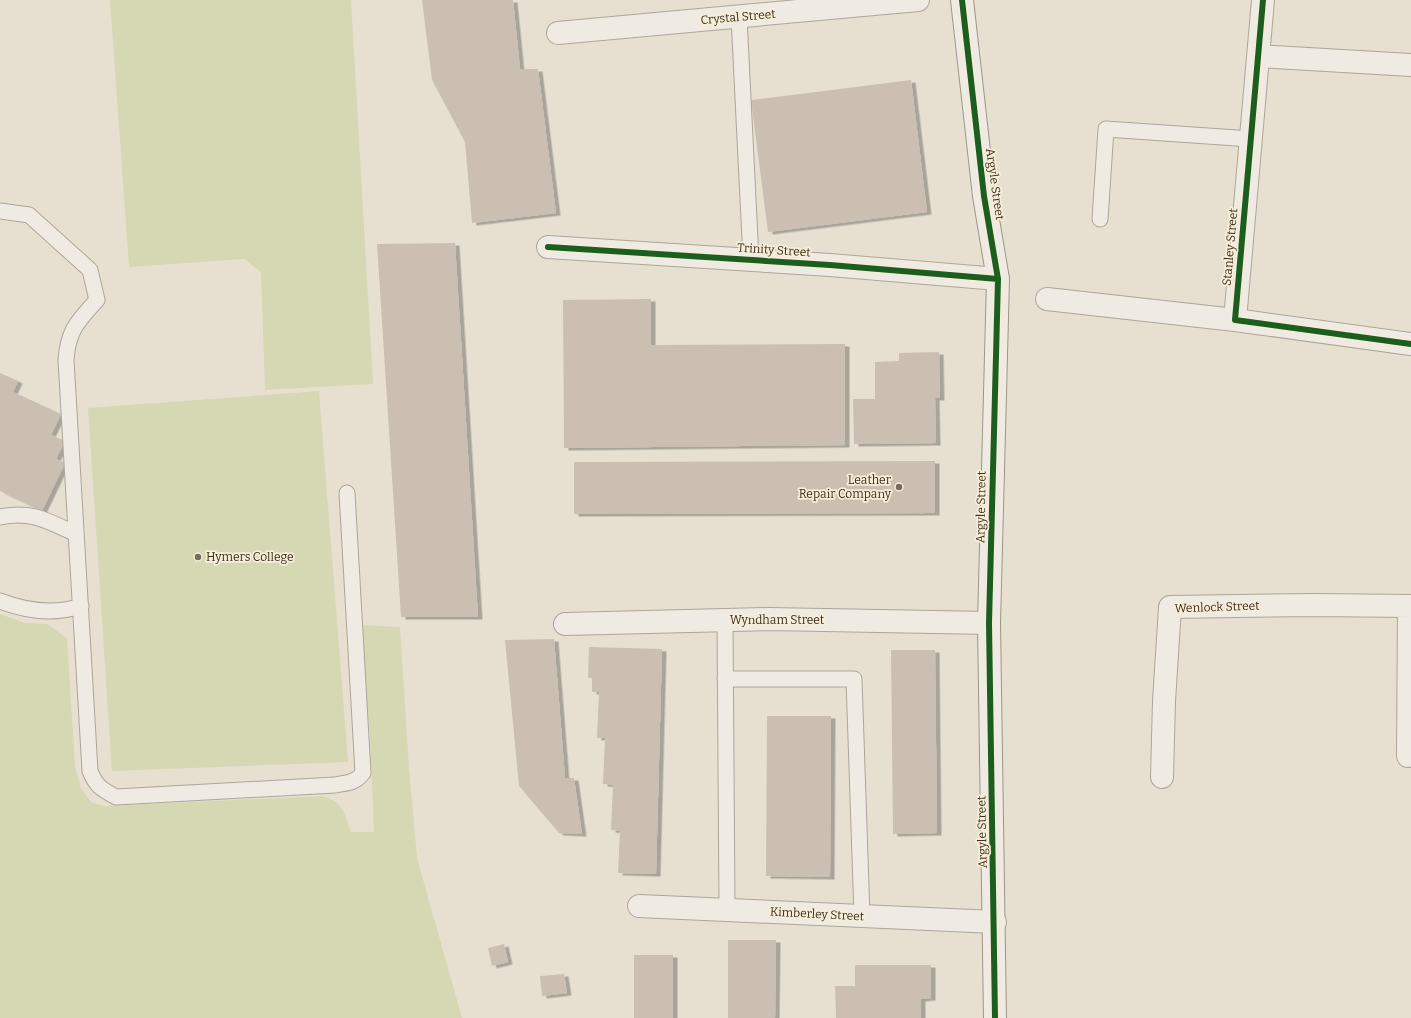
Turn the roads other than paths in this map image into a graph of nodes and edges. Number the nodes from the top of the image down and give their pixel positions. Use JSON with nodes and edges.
{"nodes":[{"id":1,"x":918,"y":0,"type":"edge"},
{"id":2,"x":962,"y":0,"type":"edge"},
{"id":3,"x":1263,"y":0,"type":"edge"},
{"id":4,"x":739,"y":17,"type":"junction"},
{"id":5,"x":558,"y":33,"type":"dead end"},
{"id":6,"x":1258,"y":56,"type":"junction"},
{"id":7,"x":1411,"y":65,"type":"edge"},
{"id":8,"x":1251,"y":139,"type":"junction"},
{"id":9,"x":0,"y":210,"type":"edge"},
{"id":10,"x":1100,"y":219,"type":"dead end"},
{"id":11,"x":548,"y":247,"type":"dead end"},
{"id":12,"x":750,"y":260,"type":"junction"},
{"id":13,"x":998,"y":279,"type":"junction"},
{"id":14,"x":1047,"y":299,"type":"dead end"},
{"id":15,"x":1235,"y":320,"type":"junction"},
{"id":16,"x":1411,"y":344,"type":"edge"},
{"id":17,"x":347,"y":493,"type":"dead end"},
{"id":18,"x":0,"y":517,"type":"edge"},
{"id":19,"x":76,"y":534,"type":"junction"},
{"id":20,"x":0,"y":601,"type":"edge"},
{"id":21,"x":80,"y":606,"type":"junction"},
{"id":22,"x":1410,"y":606,"type":"edge"},
{"id":23,"x":725,"y":620,"type":"junction"},
{"id":24,"x":989,"y":623,"type":"junction"},
{"id":25,"x":565,"y":624,"type":"dead end"},
{"id":26,"x":725,"y":679,"type":"junction"},
{"id":27,"x":1408,"y":756,"type":"dead end"},
{"id":28,"x":1162,"y":777,"type":"dead end"},
{"id":29,"x":639,"y":906,"type":"dead end"},
{"id":30,"x":727,"y":910,"type":"junction"},
{"id":31,"x":862,"y":916,"type":"junction"},
{"id":32,"x":995,"y":922,"type":"junction"},
{"id":33,"x":995,"y":1018,"type":"edge"}],
"edges":[{"from":1,"to":4,"type":"street","name":"Crystal Street"},
{"from":2,"to":13,"type":"street","name":"Argyle Street"},
{"from":3,"to":6,"type":"street","name":"Stanley Street"},
{"from":4,"to":5,"type":"street","name":"Crystal Street"},
{"from":4,"to":12,"type":"lane"},
{"from":6,"to":7,"type":"street"},
{"from":6,"to":8,"type":"street","name":"Stanley Street"},
{"from":8,"to":10,"type":"lane"},
{"from":8,"to":15,"type":"street","name":"Stanley Street"},
{"from":9,"to":19,"type":"lane"},
{"from":11,"to":12,"type":"street","name":"Trinity Street"},
{"from":12,"to":13,"type":"street","name":"Trinity Street"},
{"from":13,"to":24,"type":"street","name":"Argyle Street"},
{"from":14,"to":15,"type":"street"},
{"from":15,"to":16,"type":"street"},
{"from":17,"to":21,"type":"lane"},
{"from":18,"to":19,"type":"lane"},
{"from":19,"to":21,"type":"lane"},
{"from":20,"to":21,"type":"lane"},
{"from":22,"to":27,"type":"street","name":"Wenlock Street"},
{"from":22,"to":28,"type":"street","name":"Wenlock Street"},
{"from":23,"to":24,"type":"street","name":"Wyndham Street"},
{"from":23,"to":25,"type":"street","name":"Wyndham Street"},
{"from":23,"to":26,"type":"lane"},
{"from":24,"to":32,"type":"street","name":"Argyle Street"},
{"from":26,"to":30,"type":"lane"},
{"from":26,"to":31,"type":"lane"},
{"from":29,"to":30,"type":"street","name":"Kimberley Street"},
{"from":30,"to":31,"type":"street","name":"Kimberley Street"},
{"from":31,"to":32,"type":"street","name":"Kimberley Street"},
{"from":32,"to":33,"type":"street","name":"Argyle Street"}]}
